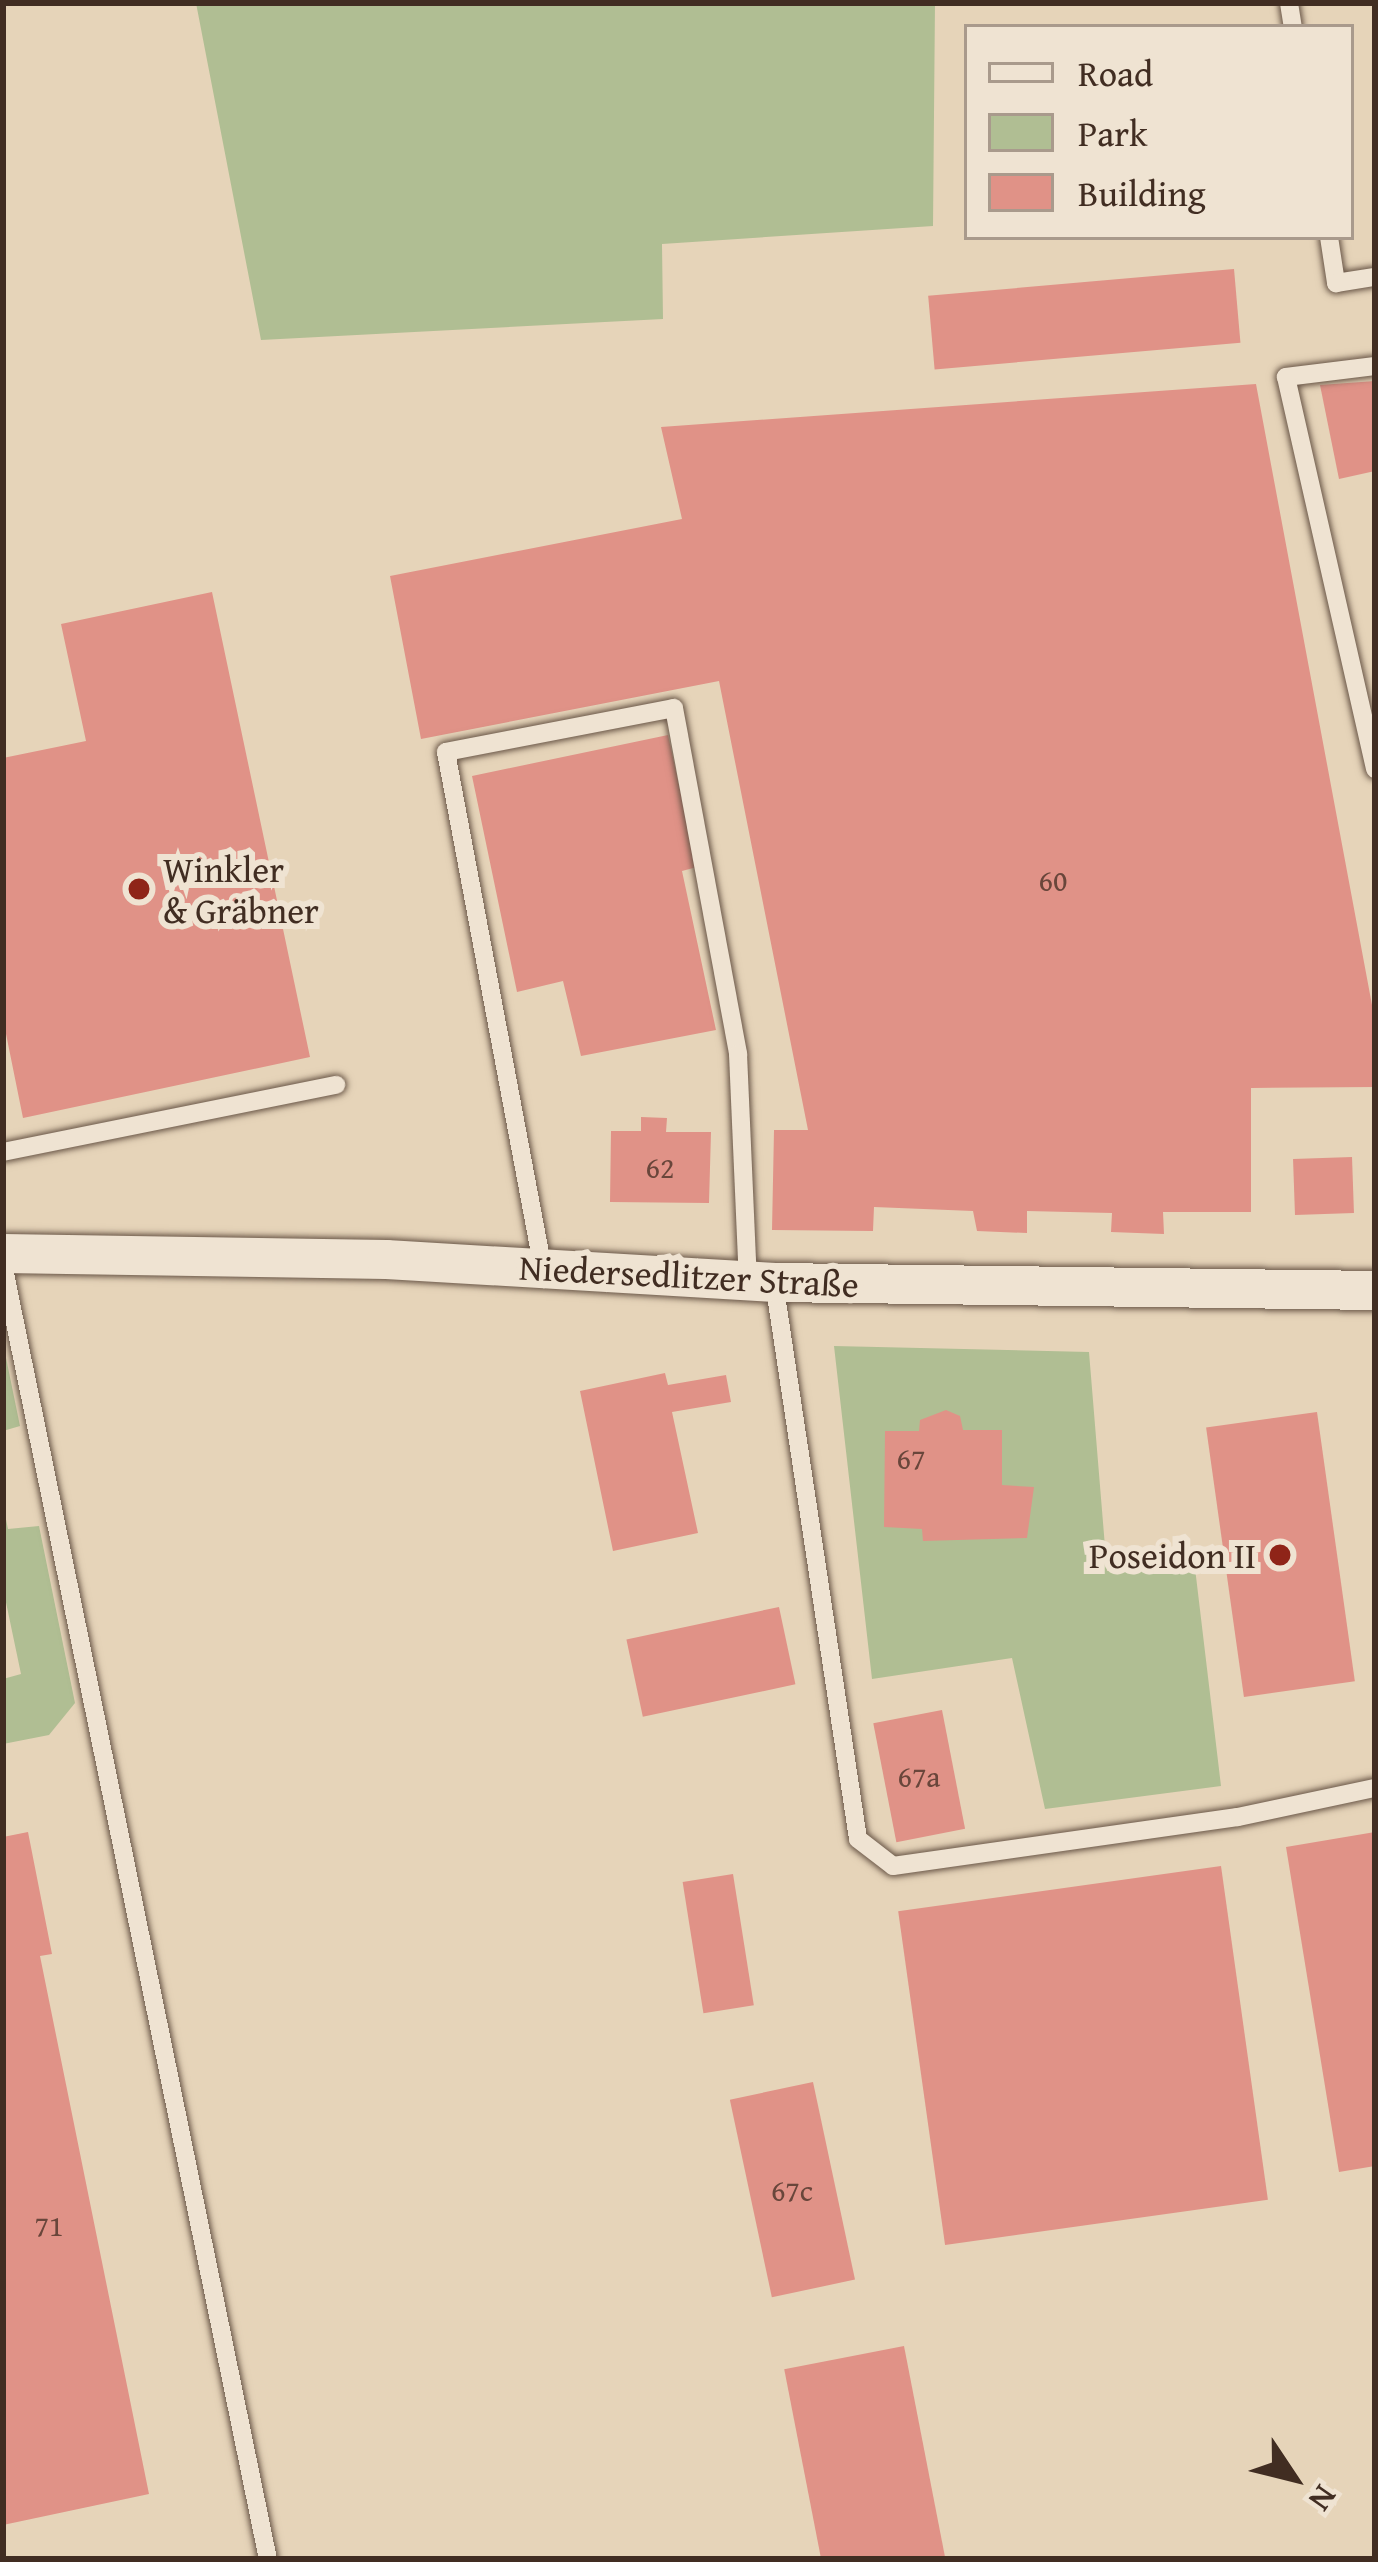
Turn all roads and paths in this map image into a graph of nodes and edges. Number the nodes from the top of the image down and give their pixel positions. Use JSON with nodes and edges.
{"nodes":[{"id":1,"x":1329,"y":240,"type":"edge"},
{"id":2,"x":1375,"y":278,"type":"edge"},
{"id":3,"x":1375,"y":366,"type":"edge"},
{"id":4,"x":1375,"y":769,"type":"edge"},
{"id":5,"x":337,"y":1085,"type":"dead end"},
{"id":6,"x":3,"y":1152,"type":"edge"},
{"id":7,"x":3,"y":1253,"type":"edge"},
{"id":8,"x":3,"y":1264,"type":"edge"},
{"id":9,"x":543,"y":1268,"type":"junction"},
{"id":10,"x":761,"y":1281,"type":"junction"},
{"id":11,"x":1375,"y":1290,"type":"edge"},
{"id":12,"x":1375,"y":1788,"type":"edge"},
{"id":13,"x":268,"y":2559,"type":"edge"}],
"edges":[{"from":1,"to":2,"type":"lane"},
{"from":3,"to":4,"type":"lane"},
{"from":5,"to":6,"type":"lane"},
{"from":7,"to":9,"type":"street","name":"Niedersedlitzer Straße"},
{"from":8,"to":13,"type":"lane"},
{"from":9,"to":10,"type":"street","name":"Niedersedlitzer Straße"},
{"from":9,"to":10,"type":"lane"},
{"from":10,"to":11,"type":"street","name":"Niedersedlitzer Straße"},
{"from":10,"to":12,"type":"lane"}]}
